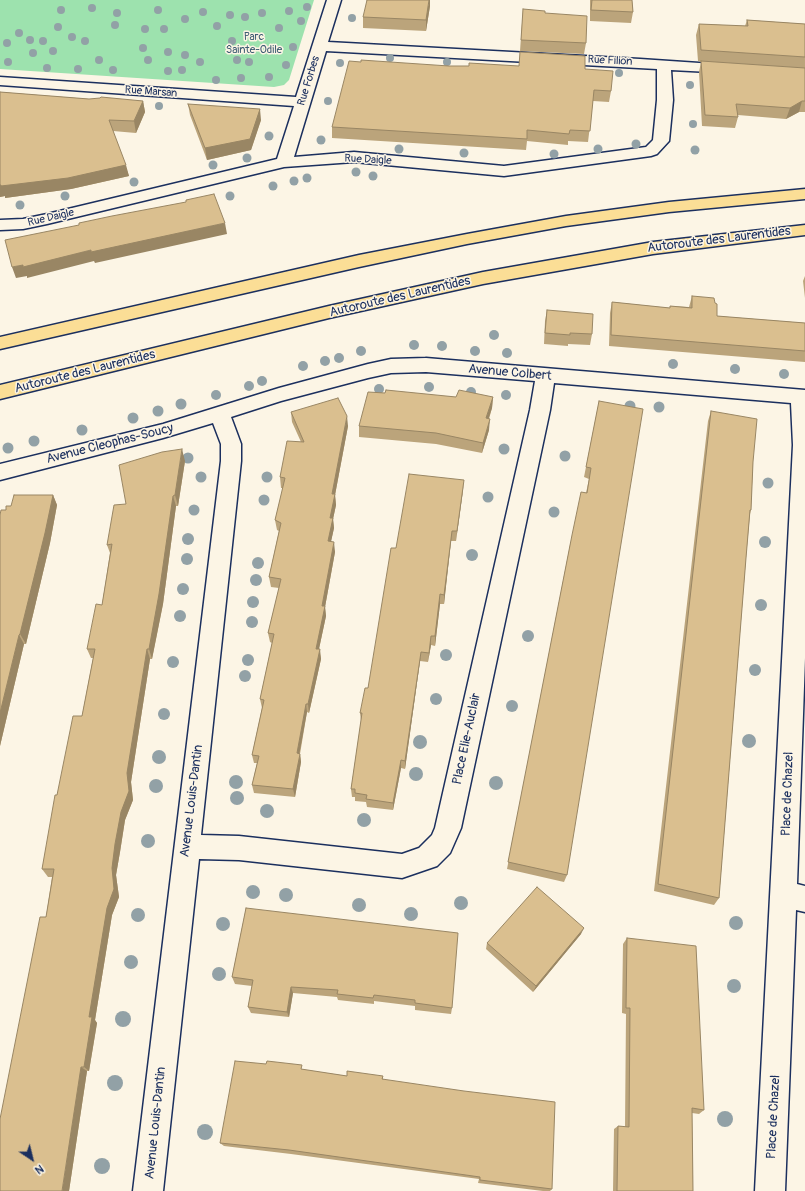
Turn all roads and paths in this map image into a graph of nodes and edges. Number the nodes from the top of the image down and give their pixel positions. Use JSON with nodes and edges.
{"nodes":[{"id":1,"x":334,"y":0,"type":"edge"},
{"id":2,"x":319,"y":46,"type":"junction"},
{"id":3,"x":664,"y":65,"type":"junction"},
{"id":4,"x":745,"y":70,"type":"edge"},
{"id":5,"x":0,"y":81,"type":"edge"},
{"id":6,"x":302,"y":102,"type":"junction"},
{"id":7,"x":284,"y":162,"type":"junction"},
{"id":8,"x":805,"y":194,"type":"edge"},
{"id":9,"x":0,"y":225,"type":"edge"},
{"id":10,"x":805,"y":230,"type":"edge"},
{"id":11,"x":0,"y":343,"type":"edge"},
{"id":12,"x":113,"y":365,"type":"junction"},
{"id":13,"x":545,"y":376,"type":"junction"},
{"id":14,"x":0,"y":392,"type":"edge"},
{"id":15,"x":802,"y":397,"type":"edge"},
{"id":16,"x":0,"y":398,"type":"edge"},
{"id":17,"x":220,"y":414,"type":"junction"},
{"id":18,"x":0,"y":472,"type":"edge"},
{"id":19,"x":187,"y":847,"type":"junction"},
{"id":20,"x":794,"y":897,"type":"edge"},
{"id":21,"x":148,"y":1191,"type":"edge"},
{"id":22,"x":770,"y":1191,"type":"edge"}],
"edges":[{"from":1,"to":2,"type":"street","name":"Rue Forbes"},
{"from":2,"to":3,"type":"street","name":"Rue Filion"},
{"from":2,"to":6,"type":"street","name":"Rue Forbes"},
{"from":3,"to":4,"type":"street","name":"Rue Filion"},
{"from":3,"to":7,"type":"street","name":"Rue Daigle"},
{"from":5,"to":6,"type":"street","name":"Rue Marsan"},
{"from":6,"to":7,"type":"street","name":"Rue Forbes"},
{"from":7,"to":9,"type":"street","name":"Rue Daigle"},
{"from":8,"to":11,"type":"highway"},
{"from":10,"to":12,"type":"highway","name":"Autoroute des Laurentides"},
{"from":12,"to":14,"type":"highway","name":"Autoroute des Laurentides"},
{"from":12,"to":16,"type":"highway"},
{"from":13,"to":15,"type":"street","name":"Avenue Colbert"},
{"from":13,"to":17,"type":"street","name":"Avenue Colbert"},
{"from":13,"to":19,"type":"street","name":"Place Elie-Auclair"},
{"from":15,"to":20,"type":"street","name":"Place de Chazel"},
{"from":17,"to":18,"type":"street","name":"Avenue Cleophas-Soucy"},
{"from":17,"to":19,"type":"street","name":"Avenue Louis-Dantin"},
{"from":19,"to":21,"type":"street","name":"Avenue Louis-Dantin"},
{"from":20,"to":22,"type":"street","name":"Place de Chazel"}]}
